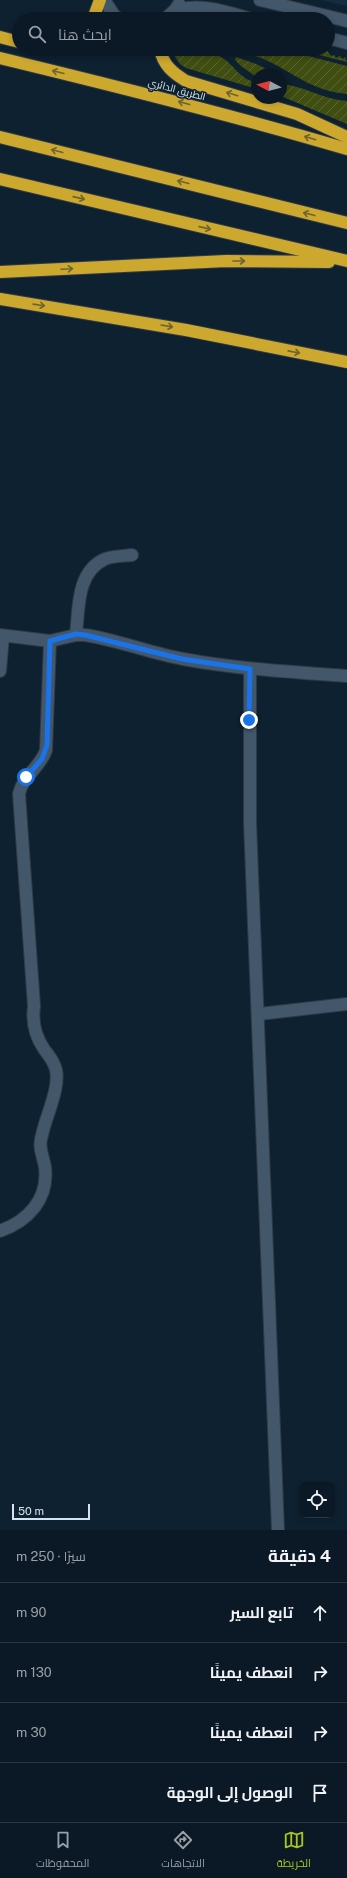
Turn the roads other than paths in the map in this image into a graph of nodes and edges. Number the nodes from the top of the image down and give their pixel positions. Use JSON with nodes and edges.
{"nodes":[{"id":1,"x":100,"y":0,"type":"edge"},
{"id":2,"x":104,"y":0,"type":"edge"},
{"id":3,"x":260,"y":0,"type":"edge"},
{"id":4,"x":178,"y":5,"type":"edge"},
{"id":5,"x":96,"y":12,"type":"edge"},
{"id":6,"x":112,"y":12,"type":"edge"},
{"id":7,"x":224,"y":12,"type":"edge"},
{"id":8,"x":307,"y":12,"type":"edge"},
{"id":9,"x":335,"y":19,"type":"edge"},
{"id":10,"x":347,"y":22,"type":"edge"},
{"id":11,"x":0,"y":37,"type":"edge"},
{"id":12,"x":12,"y":40,"type":"edge"},
{"id":13,"x":335,"y":40,"type":"edge"},
{"id":14,"x":347,"y":43,"type":"edge"},
{"id":15,"x":163,"y":56,"type":"edge"},
{"id":16,"x":0,"y":58,"type":"edge"},
{"id":17,"x":0,"y":137,"type":"edge"},
{"id":18,"x":347,"y":137,"type":"edge"},
{"id":19,"x":347,"y":149,"type":"edge"},
{"id":20,"x":0,"y":179,"type":"edge"},
{"id":21,"x":347,"y":223,"type":"edge"},
{"id":22,"x":347,"y":262,"type":"edge"},
{"id":23,"x":0,"y":272,"type":"edge"},
{"id":24,"x":0,"y":299,"type":"edge"},
{"id":25,"x":347,"y":362,"type":"edge"},
{"id":26,"x":132,"y":555,"type":"dead end"},
{"id":27,"x":76,"y":634,"type":"junction"},
{"id":28,"x":2,"y":636,"type":"edge"},
{"id":29,"x":50,"y":641,"type":"junction"},
{"id":30,"x":250,"y":669,"type":"junction"},
{"id":31,"x":0,"y":671,"type":"edge"},
{"id":32,"x":347,"y":676,"type":"edge"},
{"id":33,"x":347,"y":1004,"type":"edge"},
{"id":34,"x":259,"y":1014,"type":"junction"},
{"id":35,"x":0,"y":1231,"type":"edge"},
{"id":36,"x":278,"y":1530,"type":"edge"}],
"edges":[{"from":1,"to":5,"type":"highway"},
{"from":2,"to":6,"type":"street"},
{"from":3,"to":8,"type":"street"},
{"from":4,"to":7,"type":"street"},
{"from":9,"to":10,"type":"street"},
{"from":11,"to":12,"type":"highway"},
{"from":13,"to":14,"type":"street"},
{"from":18,"to":15,"type":"highway","one_way":true},
{"from":19,"to":16,"type":"highway","name":"الطريق الدائري","one_way":true},
{"from":21,"to":17,"type":"highway","one_way":true},
{"from":20,"to":22,"type":"highway","one_way":true},
{"from":23,"to":22,"type":"highway","one_way":true},
{"from":24,"to":25,"type":"highway","one_way":true},
{"from":26,"to":27,"type":"street"},
{"from":27,"to":29,"type":"street"},
{"from":27,"to":30,"type":"street"},
{"from":28,"to":29,"type":"street"},
{"from":28,"to":31,"type":"street"},
{"from":29,"to":35,"type":"street"},
{"from":30,"to":32,"type":"street"},
{"from":30,"to":34,"type":"street"},
{"from":33,"to":34,"type":"street"},
{"from":34,"to":36,"type":"street"}]}
